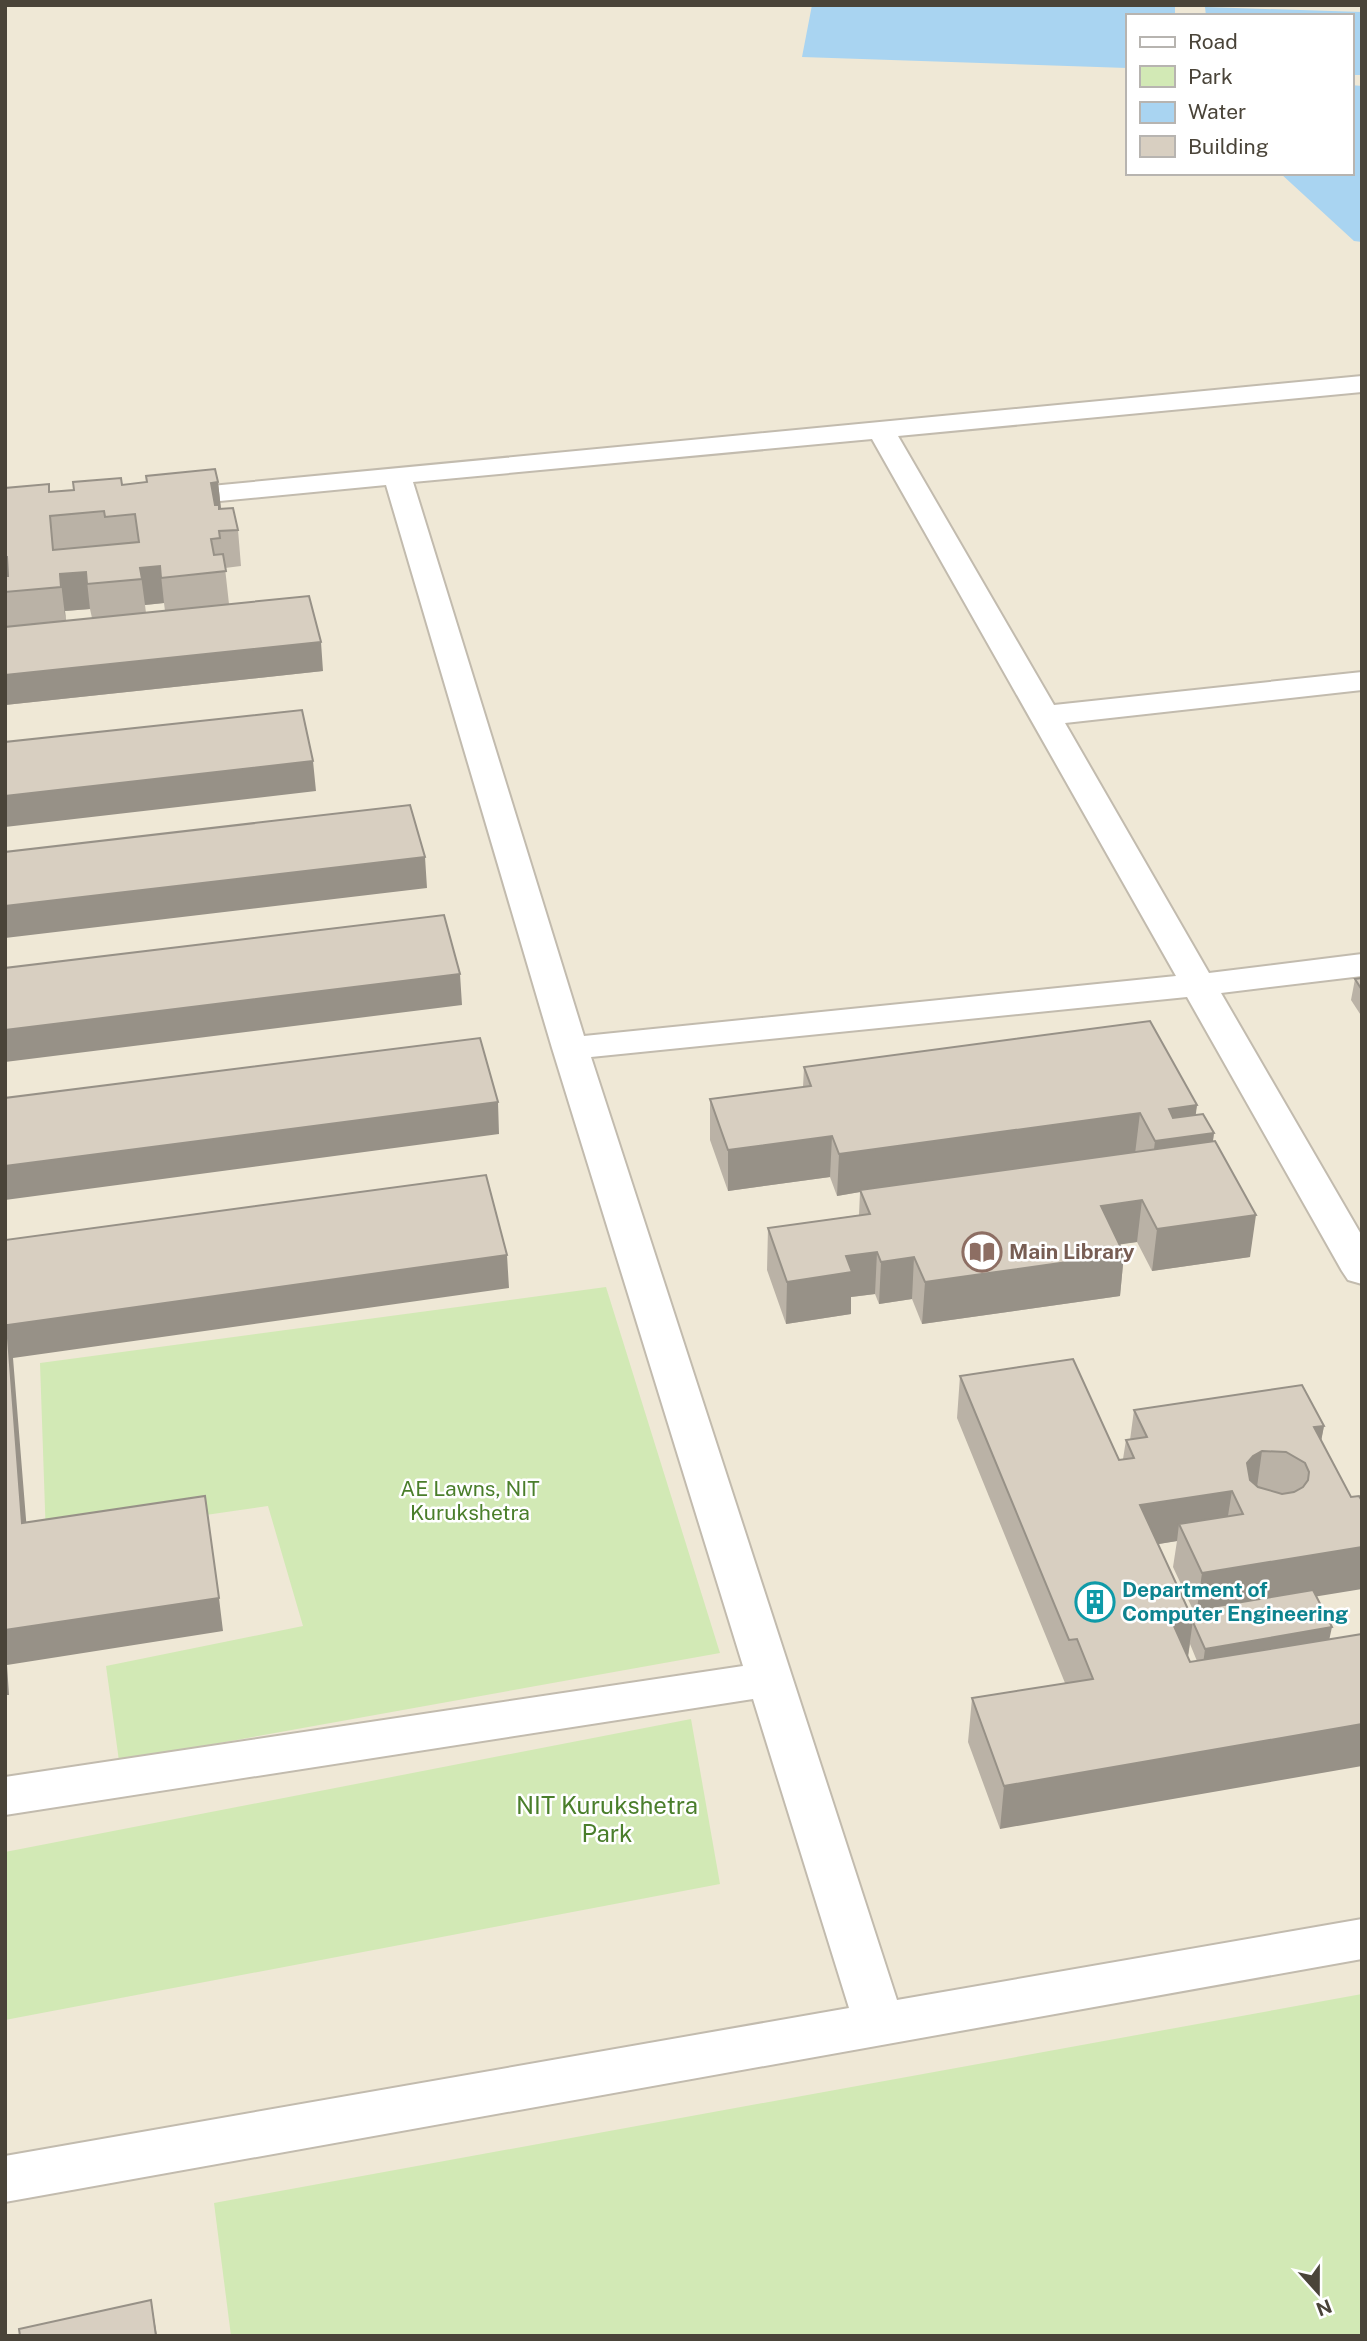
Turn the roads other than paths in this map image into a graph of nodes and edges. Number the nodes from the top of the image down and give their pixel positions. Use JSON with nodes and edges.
{"nodes":[{"id":1,"x":1362,"y":384,"type":"edge"},
{"id":2,"x":881,"y":430,"type":"junction"},
{"id":3,"x":397,"y":475,"type":"junction"},
{"id":4,"x":141,"y":499,"type":"edge"},
{"id":5,"x":1362,"y":681,"type":"edge"},
{"id":6,"x":1045,"y":716,"type":"junction"},
{"id":7,"x":1362,"y":965,"type":"edge"},
{"id":8,"x":1198,"y":985,"type":"junction"},
{"id":9,"x":570,"y":1048,"type":"junction"},
{"id":10,"x":1362,"y":1271,"type":"edge"},
{"id":11,"x":769,"y":1679,"type":"junction"},
{"id":12,"x":5,"y":1796,"type":"edge"},
{"id":13,"x":1362,"y":1939,"type":"edge"},
{"id":14,"x":879,"y":2024,"type":"junction"},
{"id":15,"x":5,"y":2179,"type":"edge"}],
"edges":[{"from":1,"to":2,"type":"street"},
{"from":2,"to":3,"type":"street"},
{"from":2,"to":6,"type":"street"},
{"from":3,"to":4,"type":"street"},
{"from":3,"to":9,"type":"street"},
{"from":5,"to":6,"type":"street"},
{"from":6,"to":8,"type":"street"},
{"from":7,"to":8,"type":"street"},
{"from":8,"to":9,"type":"street"},
{"from":8,"to":10,"type":"street"},
{"from":9,"to":11,"type":"street"},
{"from":11,"to":12,"type":"street"},
{"from":11,"to":14,"type":"street"},
{"from":13,"to":14,"type":"street"},
{"from":14,"to":15,"type":"street"}]}
